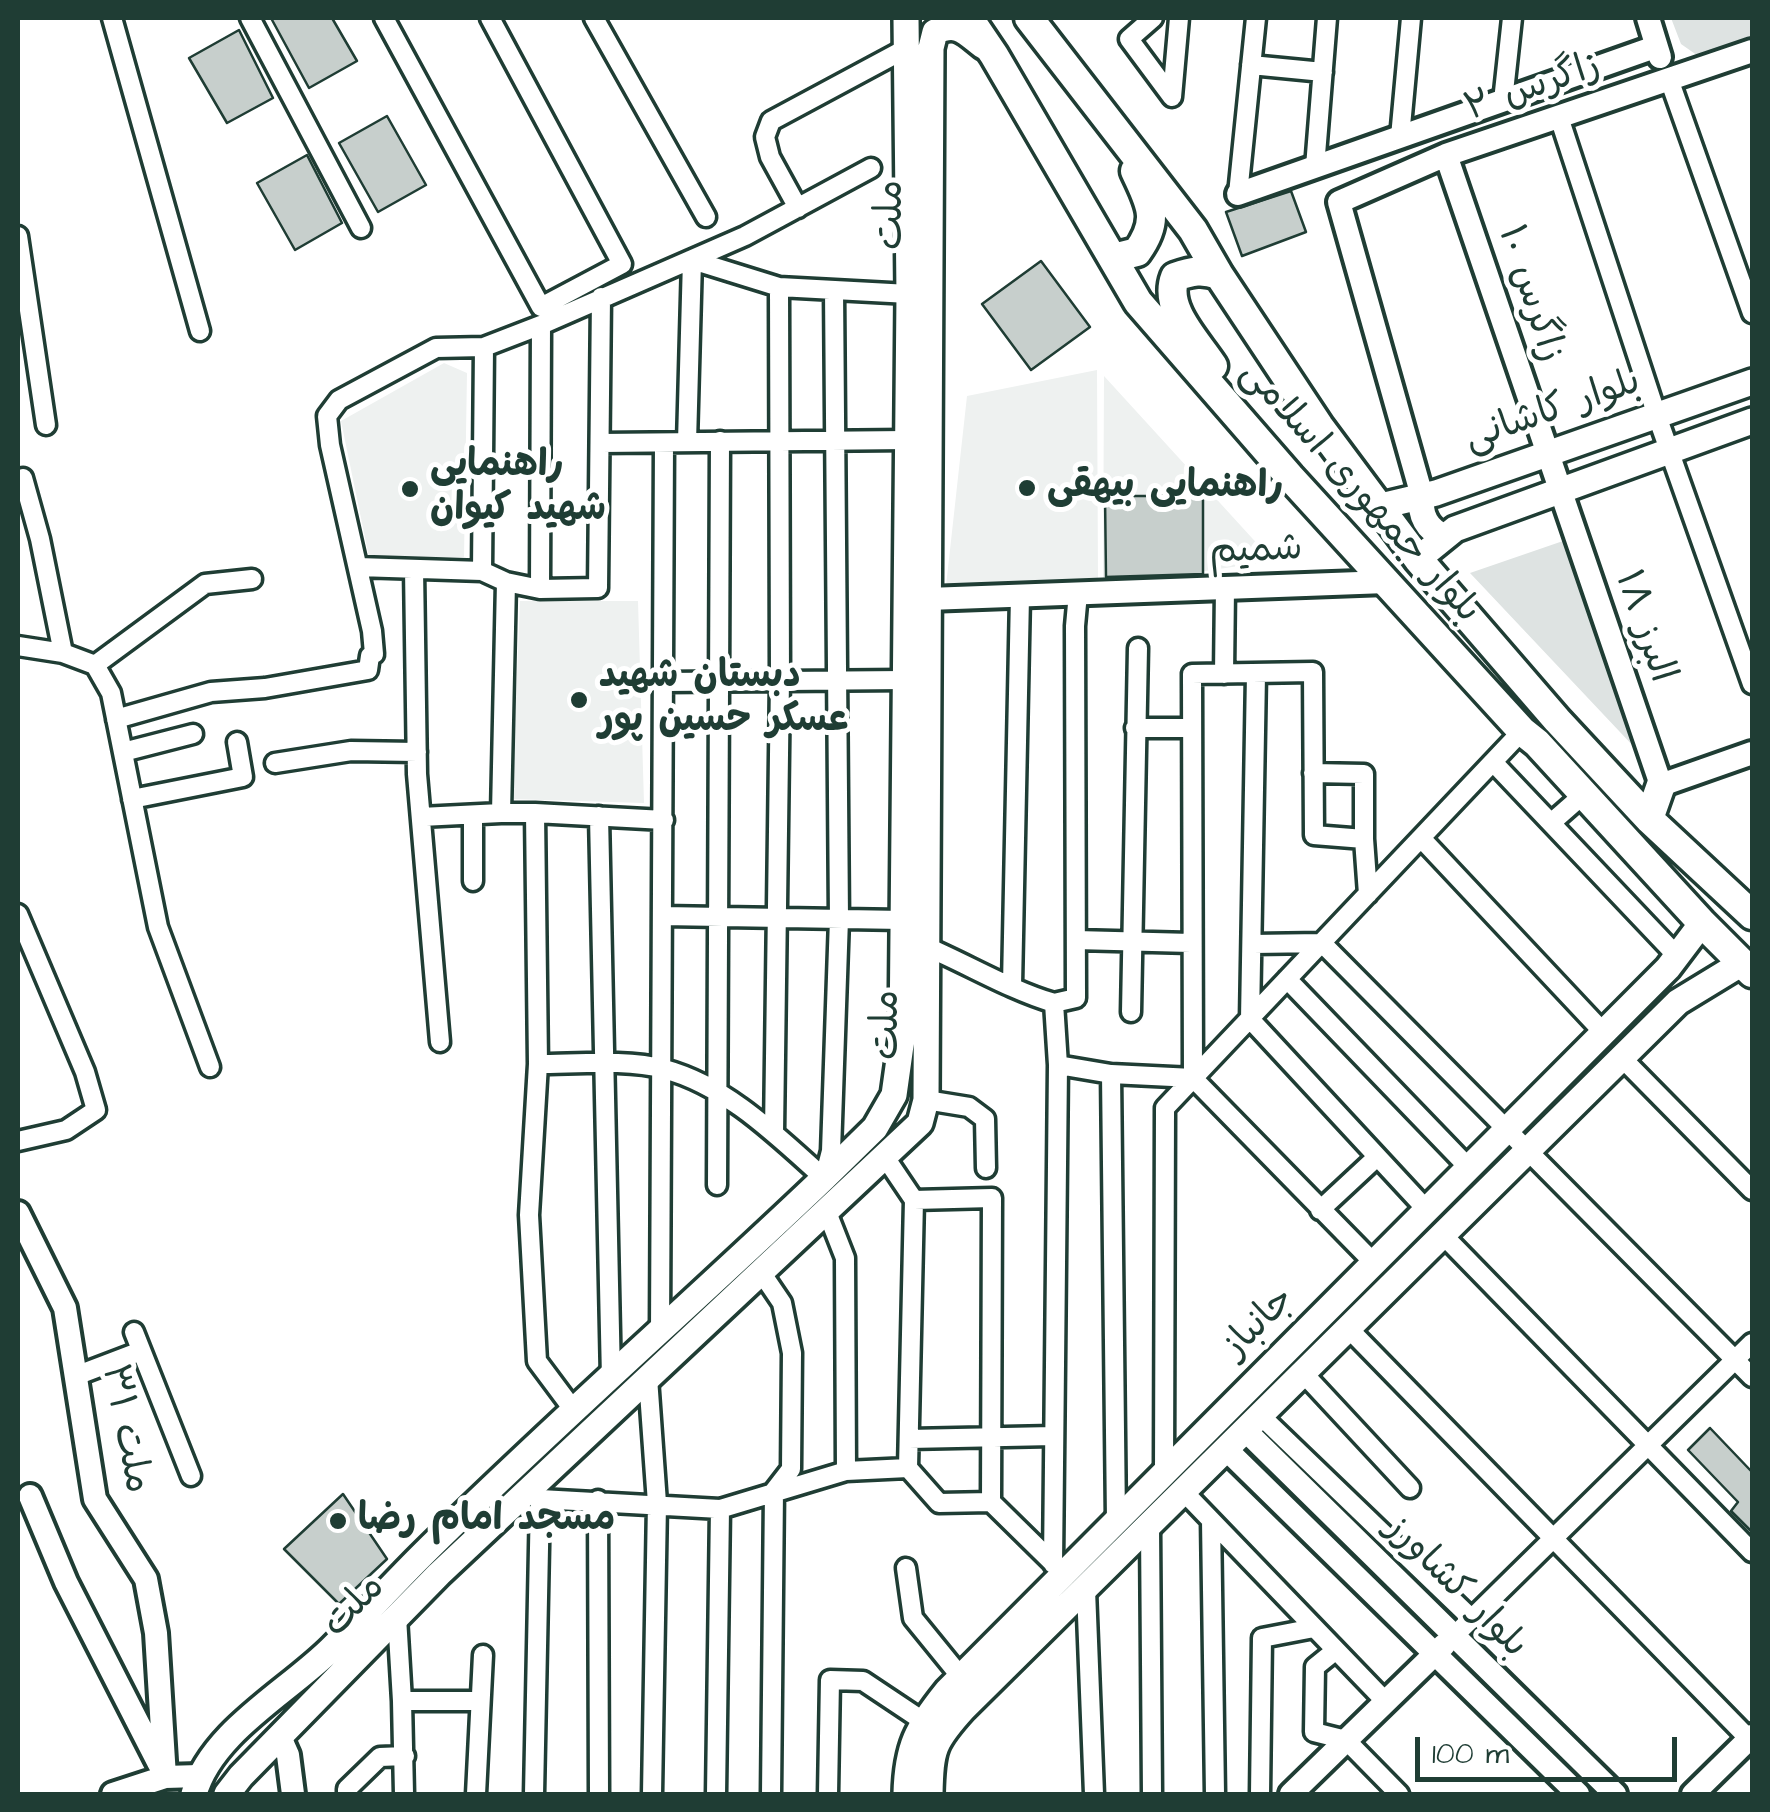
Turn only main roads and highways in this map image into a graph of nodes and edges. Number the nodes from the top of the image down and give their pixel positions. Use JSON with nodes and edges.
{"nodes":[{"id":1,"x":906,"y":18,"type":"edge"},
{"id":2,"x":969,"y":18,"type":"edge"},
{"id":3,"x":1029,"y":18,"type":"edge"},
{"id":4,"x":919,"y":48,"type":"junction"},
{"id":5,"x":994,"y":54,"type":"junction"},
{"id":6,"x":1116,"y":130,"type":"junction"},
{"id":7,"x":1113,"y":258,"type":"junction"},
{"id":8,"x":1219,"y":275,"type":"junction"},
{"id":9,"x":1752,"y":382,"type":"edge"},
{"id":10,"x":1752,"y":421,"type":"edge"},
{"id":11,"x":1268,"y":450,"type":"junction"},
{"id":12,"x":1422,"y":496,"type":"junction"},
{"id":13,"x":1378,"y":508,"type":"junction"},
{"id":14,"x":1446,"y":537,"type":"junction"},
{"id":15,"x":1418,"y":559,"type":"junction"},
{"id":16,"x":1661,"y":785,"type":"road end"},
{"id":17,"x":1649,"y":819,"type":"junction"},
{"id":18,"x":1752,"y":915,"type":"edge"},
{"id":19,"x":1702,"y":923,"type":"junction"},
{"id":20,"x":1747,"y":968,"type":"edge"},
{"id":21,"x":831,"y":1196,"type":"junction"},
{"id":22,"x":1226,"y":1412,"type":"junction"},
{"id":23,"x":1254,"y":1424,"type":"junction"},
{"id":24,"x":1206,"y":1432,"type":"junction"},
{"id":25,"x":1227,"y":1450,"type":"junction"},
{"id":26,"x":528,"y":1484,"type":"junction"},
{"id":27,"x":319,"y":1661,"type":"junction"},
{"id":28,"x":336,"y":1681,"type":"junction"},
{"id":29,"x":957,"y":1692,"type":"junction"},
{"id":30,"x":196,"y":1785,"type":"edge"},
{"id":31,"x":227,"y":1794,"type":"edge"},
{"id":32,"x":906,"y":1794,"type":"edge"},
{"id":33,"x":930,"y":1794,"type":"edge"}],
"edges":[{"from":1,"to":4,"type":"main road","name":"ملت"},
{"from":2,"to":5,"type":"main road","name":"بلوار جمهوری اسلامی"},
{"from":3,"to":6,"type":"main road","name":"بلوار جمهوری اسلامی"},
{"from":4,"to":5,"type":"main road"},
{"from":4,"to":21,"type":"main road","name":"ملت"},
{"from":4,"to":21,"type":"main road","name":"ملت"},
{"from":5,"to":7,"type":"main road","name":"بلوار جمهوری اسلامی"},
{"from":6,"to":7,"type":"main road"},
{"from":6,"to":8,"type":"main road","name":"بلوار جمهوری اسلامی"},
{"from":7,"to":11,"type":"main road","name":"بلوار جمهوری اسلامی"},
{"from":8,"to":11,"type":"main road"},
{"from":8,"to":13,"type":"main road","name":"بلوار جمهوری اسلامی"},
{"from":9,"to":12,"type":"main road","name":"بلوار کاشانی"},
{"from":10,"to":14,"type":"main road","name":"بلوار کاشانی"},
{"from":11,"to":19,"type":"main road","name":"بلوار جمهوری اسلامی"},
{"from":12,"to":13,"type":"main road","name":"بلوار کاشانی"},
{"from":12,"to":14,"type":"main road"},
{"from":13,"to":15,"type":"main road","name":"بلوار جمهوری اسلامی"},
{"from":14,"to":15,"type":"main road","name":"بلوار کاشانی"},
{"from":15,"to":17,"type":"main road","name":"بلوار جمهوری اسلامی"},
{"from":16,"to":17,"type":"main road"},
{"from":17,"to":18,"type":"main road","name":"بلوار جمهوری اسلامی"},
{"from":19,"to":20,"type":"main road","name":"بلوار جمهوری اسلامی"},
{"from":19,"to":22,"type":"main road","name":"جانباز"},
{"from":20,"to":23,"type":"main road","name":"جانباز"},
{"from":21,"to":26,"type":"main road","name":"ملت"},
{"from":21,"to":26,"type":"main road","name":"ملت"},
{"from":22,"to":23,"type":"main road"},
{"from":22,"to":24,"type":"main road","name":"جانباز"},
{"from":23,"to":25,"type":"main road","name":"جانباز"},
{"from":24,"to":25,"type":"main road"},
{"from":24,"to":29,"type":"main road","name":"جانباز"},
{"from":25,"to":29,"type":"main road","name":"جانباز"},
{"from":26,"to":27,"type":"main road","name":"ملت"},
{"from":26,"to":28,"type":"main road","name":"ملت"},
{"from":27,"to":28,"type":"main road"},
{"from":27,"to":30,"type":"main road","name":"ملت"},
{"from":28,"to":31,"type":"main road","name":"ملت"},
{"from":29,"to":32,"type":"main road","name":"جانباز"},
{"from":29,"to":33,"type":"main road","name":"جانباز"}]}
